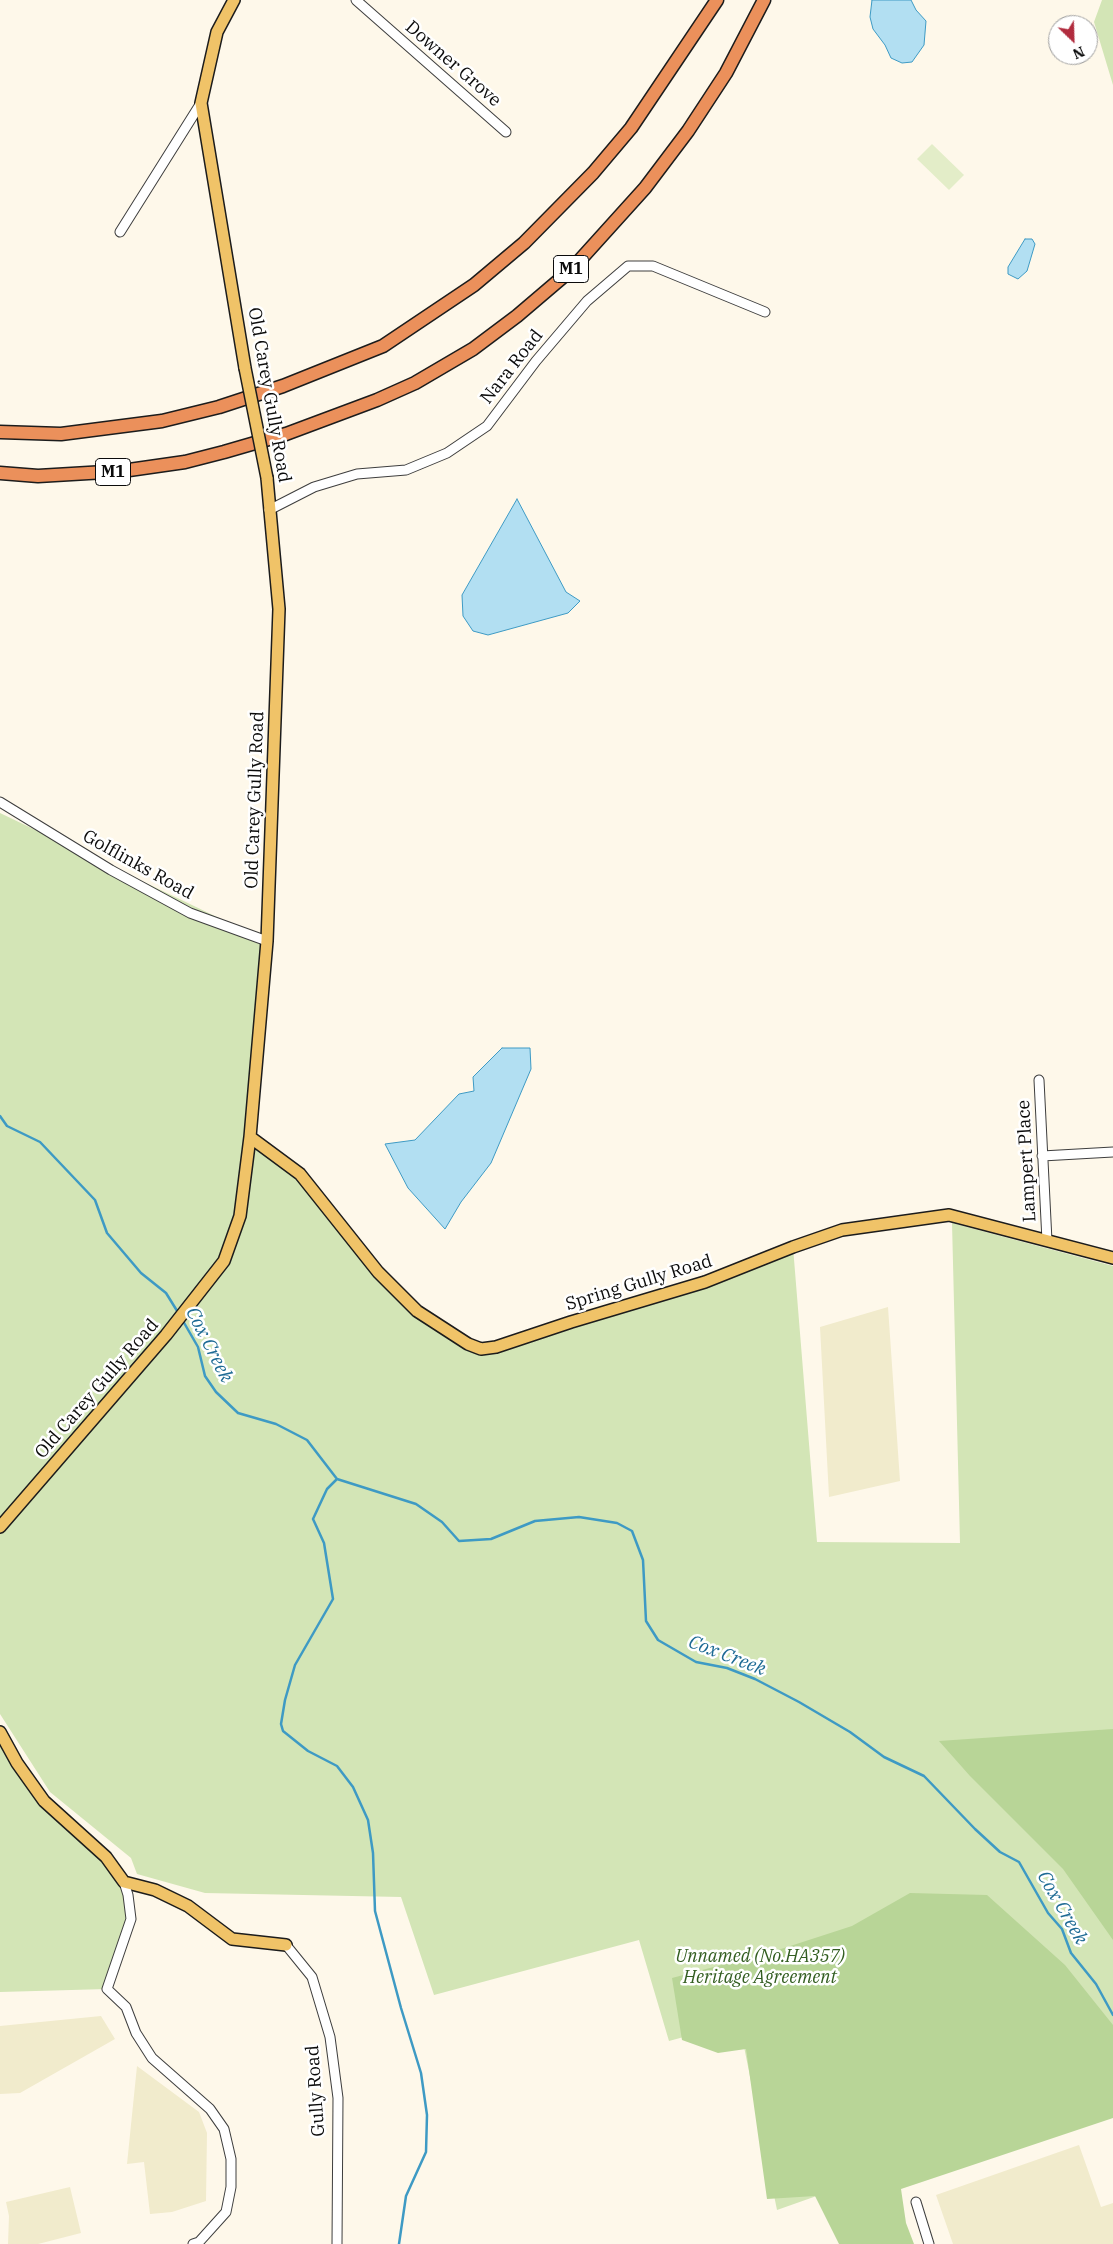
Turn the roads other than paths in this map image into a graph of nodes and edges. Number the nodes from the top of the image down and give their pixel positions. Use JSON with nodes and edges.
{"nodes":[{"id":1,"x":234,"y":0,"type":"edge"},
{"id":2,"x":356,"y":0,"type":"edge"},
{"id":3,"x":717,"y":0,"type":"edge"},
{"id":4,"x":764,"y":0,"type":"edge"},
{"id":5,"x":201,"y":102,"type":"junction"},
{"id":6,"x":506,"y":132,"type":"dead end"},
{"id":7,"x":120,"y":232,"type":"dead end"},
{"id":8,"x":765,"y":312,"type":"dead end"},
{"id":9,"x":0,"y":432,"type":"edge"},
{"id":10,"x":0,"y":473,"type":"edge"},
{"id":11,"x":270,"y":510,"type":"junction"},
{"id":12,"x":0,"y":802,"type":"edge"},
{"id":13,"x":267,"y":942,"type":"junction"},
{"id":14,"x":1039,"y":1080,"type":"dead end"},
{"id":15,"x":250,"y":1137,"type":"junction"},
{"id":16,"x":1113,"y":1152,"type":"edge"},
{"id":17,"x":1042,"y":1156,"type":"junction"},
{"id":18,"x":1047,"y":1241,"type":"junction"},
{"id":19,"x":1113,"y":1258,"type":"edge"},
{"id":20,"x":0,"y":1527,"type":"edge"},
{"id":21,"x":0,"y":1732,"type":"edge"},
{"id":22,"x":124,"y":1882,"type":"junction"},
{"id":23,"x":286,"y":1946,"type":"joint"},
{"id":24,"x":916,"y":2202,"type":"dead end"},
{"id":25,"x":193,"y":2244,"type":"edge"},
{"id":26,"x":337,"y":2244,"type":"edge"},
{"id":27,"x":929,"y":2244,"type":"edge"}],
"edges":[{"from":1,"to":5,"type":"main road","name":"Old Carey Gully Road"},
{"from":2,"to":6,"type":"street","name":"Downer Grove"},
{"from":3,"to":9,"type":"highway"},
{"from":4,"to":10,"type":"highway","number":"M1"},
{"from":5,"to":7,"type":"street"},
{"from":5,"to":11,"type":"main road","name":"Old Carey Gully Road","bridge":true},
{"from":8,"to":11,"type":"street","name":"Nara Road"},
{"from":11,"to":13,"type":"main road","name":"Old Carey Gully Road"},
{"from":12,"to":13,"type":"street","name":"Golflinks Road"},
{"from":13,"to":15,"type":"main road","name":"Old Carey Gully Road"},
{"from":14,"to":17,"type":"street","name":"Lampert Place"},
{"from":15,"to":18,"type":"main road","name":"Spring Gully Road"},
{"from":15,"to":20,"type":"main road","name":"Old Carey Gully Road"},
{"from":16,"to":17,"type":"street"},
{"from":17,"to":18,"type":"street","name":"Lampert Place"},
{"from":18,"to":19,"type":"main road","name":"Spring Gully Road"},
{"from":21,"to":22,"type":"main road"},
{"from":22,"to":23,"type":"main road","name":"Gully Road"},
{"from":22,"to":25,"type":"street"},
{"from":23,"to":26,"type":"street","name":"Gully Road"},
{"from":24,"to":27,"type":"street"}]}
